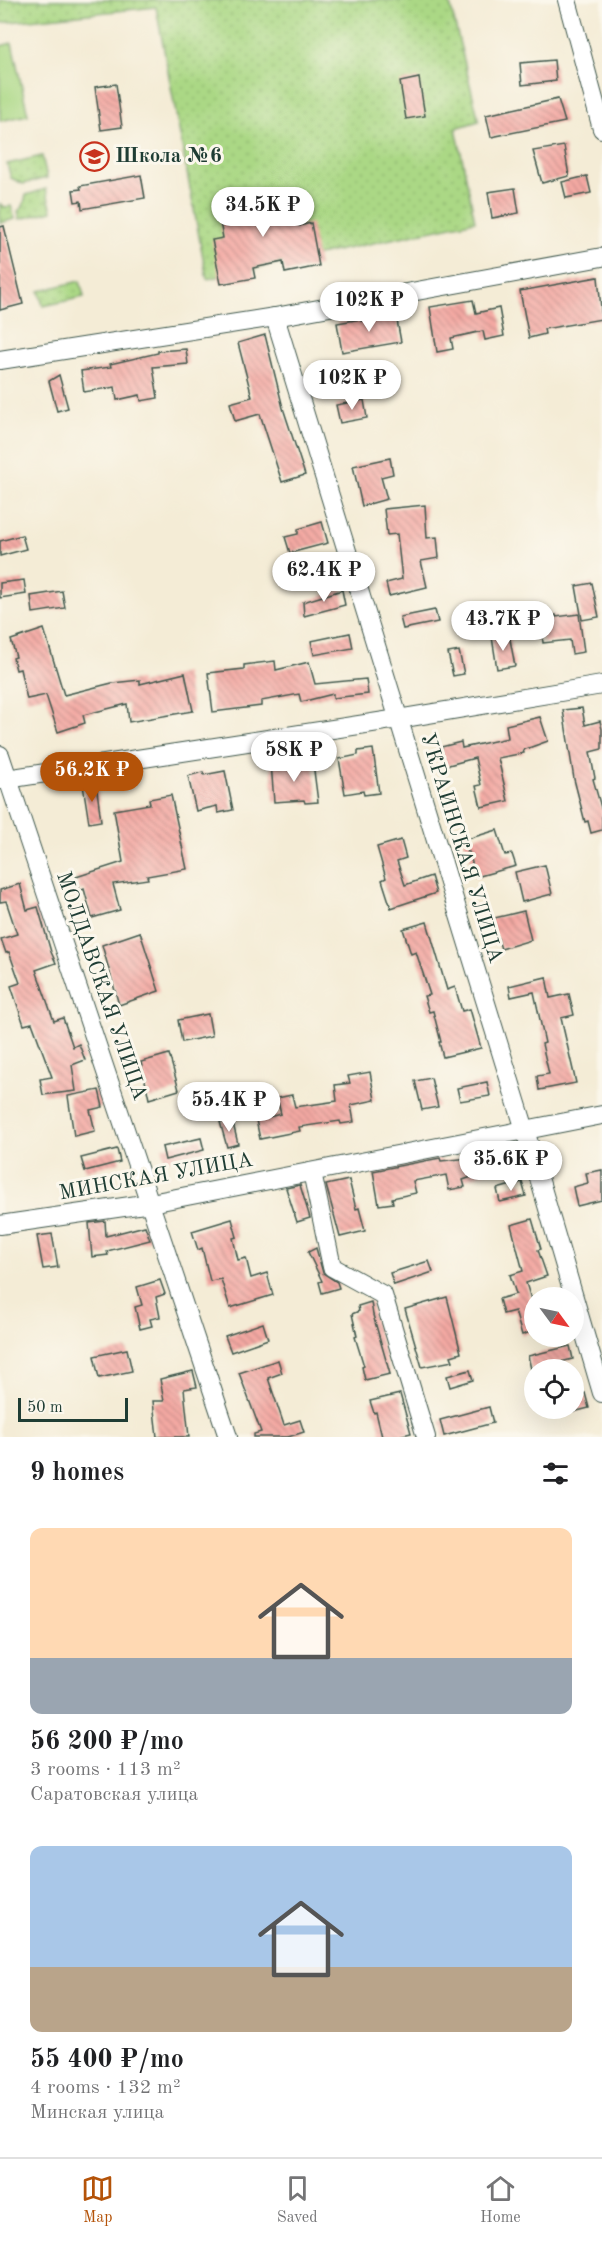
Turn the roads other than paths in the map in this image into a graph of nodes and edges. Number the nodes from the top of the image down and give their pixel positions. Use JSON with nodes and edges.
{"nodes":[{"id":1,"x":567,"y":0,"type":"edge"},
{"id":2,"x":602,"y":129,"type":"edge"},
{"id":3,"x":602,"y":257,"type":"edge"},
{"id":4,"x":275,"y":317,"type":"junction"},
{"id":5,"x":0,"y":360,"type":"edge"},
{"id":6,"x":602,"y":684,"type":"edge"},
{"id":7,"x":398,"y":719,"type":"junction"},
{"id":8,"x":0,"y":755,"type":"edge"},
{"id":9,"x":4,"y":780,"type":"edge"},
{"id":10,"x":602,"y":1115,"type":"edge"},
{"id":11,"x":525,"y":1130,"type":"junction"},
{"id":12,"x":312,"y":1172,"type":"junction"},
{"id":13,"x":151,"y":1203,"type":"junction"},
{"id":14,"x":0,"y":1225,"type":"edge"},
{"id":15,"x":602,"y":1393,"type":"edge"},
{"id":16,"x":228,"y":1437,"type":"edge"},
{"id":17,"x":426,"y":1437,"type":"edge"}],
"edges":[{"from":1,"to":2,"type":"street"},
{"from":3,"to":4,"type":"street"},
{"from":4,"to":5,"type":"street"},
{"from":4,"to":7,"type":"street","name":"УКРАИНСКАЯ УЛИЦА"},
{"from":6,"to":7,"type":"street"},
{"from":7,"to":9,"type":"street"},
{"from":7,"to":11,"type":"street","name":"УКРАИНСКАЯ УЛИЦА"},
{"from":8,"to":9,"type":"street","name":"МОЛДАВСКАЯ УЛИЦА"},
{"from":9,"to":13,"type":"street","name":"МОЛДАВСКАЯ УЛИЦА"},
{"from":10,"to":11,"type":"street","name":"МИНСКАЯ УЛИЦА"},
{"from":11,"to":12,"type":"street","name":"МИНСКАЯ УЛИЦА"},
{"from":11,"to":15,"type":"street","name":"УКРАИНСКАЯ УЛИЦА"},
{"from":12,"to":13,"type":"street","name":"МИНСКАЯ УЛИЦА"},
{"from":12,"to":17,"type":"street"},
{"from":13,"to":14,"type":"street","name":"МИНСКАЯ УЛИЦА"},
{"from":13,"to":16,"type":"street","name":"МОЛДАВСКАЯ УЛИЦА"}]}
